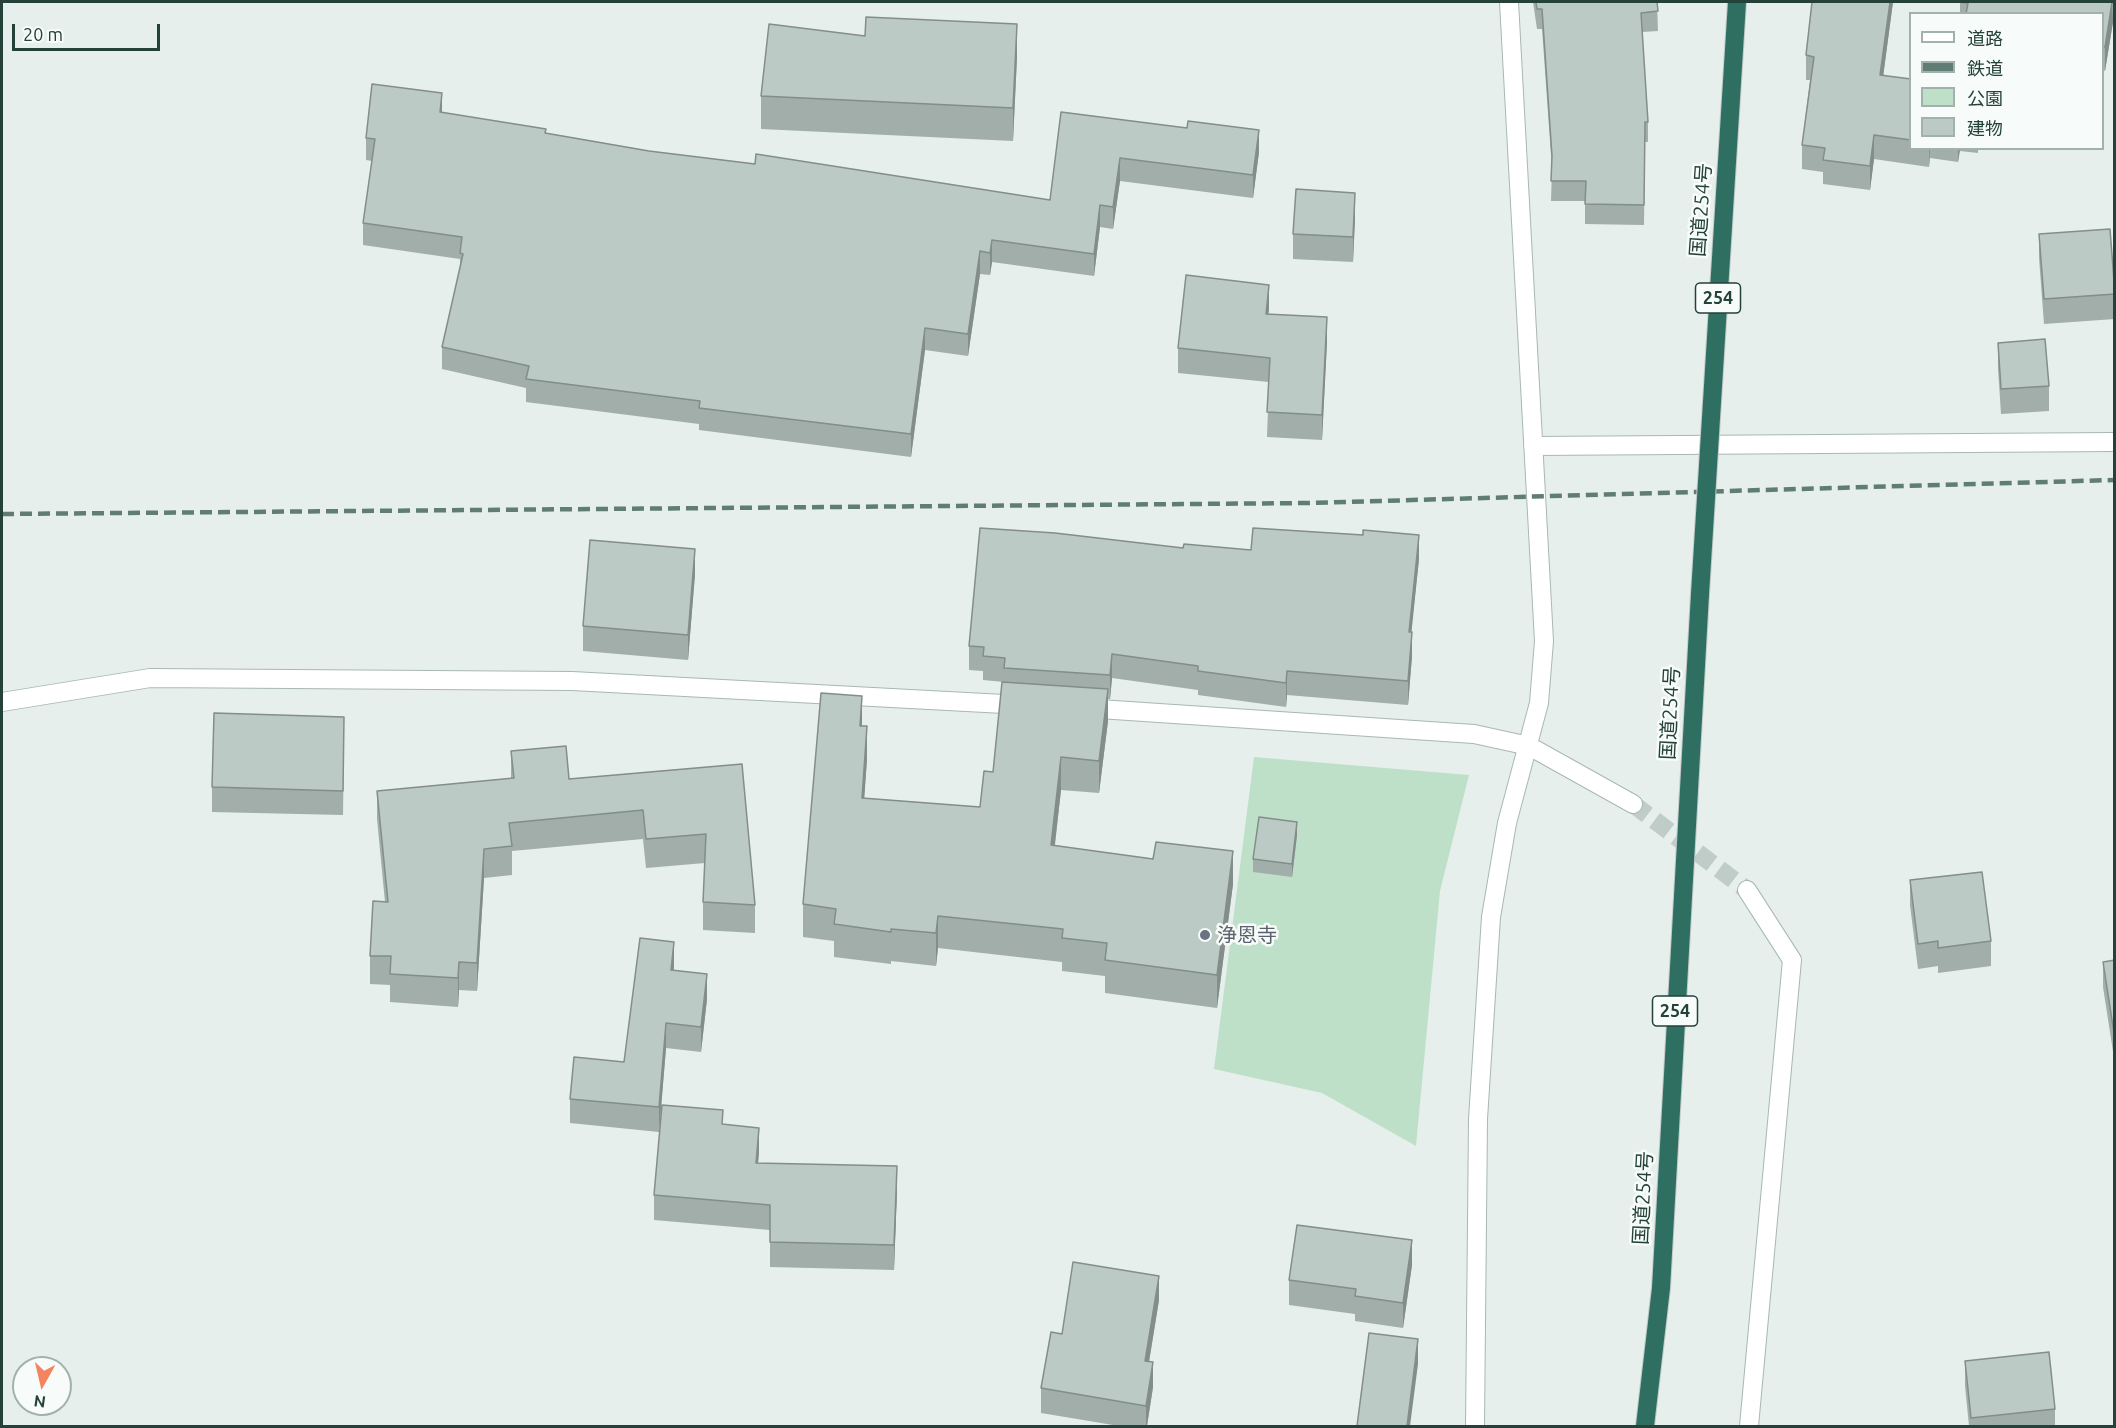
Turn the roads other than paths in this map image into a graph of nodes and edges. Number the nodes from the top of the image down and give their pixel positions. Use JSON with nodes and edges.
{"nodes":[{"id":1,"x":1509,"y":2,"type":"edge"},
{"id":2,"x":1737,"y":2,"type":"edge"},
{"id":3,"x":2115,"y":442,"type":"edge"},
{"id":4,"x":1533,"y":446,"type":"junction"},
{"id":5,"x":2,"y":702,"type":"edge"},
{"id":6,"x":1046,"y":706,"type":"edge"},
{"id":7,"x":1069,"y":707,"type":"edge"},
{"id":8,"x":1529,"y":746,"type":"junction"},
{"id":9,"x":1633,"y":804,"type":"tunnel mouth"},
{"id":10,"x":1748,"y":890,"type":"tunnel mouth"},
{"id":11,"x":1475,"y":1426,"type":"edge"},
{"id":12,"x":1645,"y":1426,"type":"edge"},
{"id":13,"x":1749,"y":1426,"type":"edge"}],
"edges":[{"from":1,"to":4,"type":"street"},
{"from":2,"to":12,"type":"highway","name":"国道254号","number":"254","bridge":true},
{"from":3,"to":4,"type":"street"},
{"from":4,"to":8,"type":"street"},
{"from":5,"to":6,"type":"street"},
{"from":7,"to":8,"type":"street"},
{"from":8,"to":9,"type":"street"},
{"from":8,"to":11,"type":"street"},
{"from":10,"to":13,"type":"street"}]}
